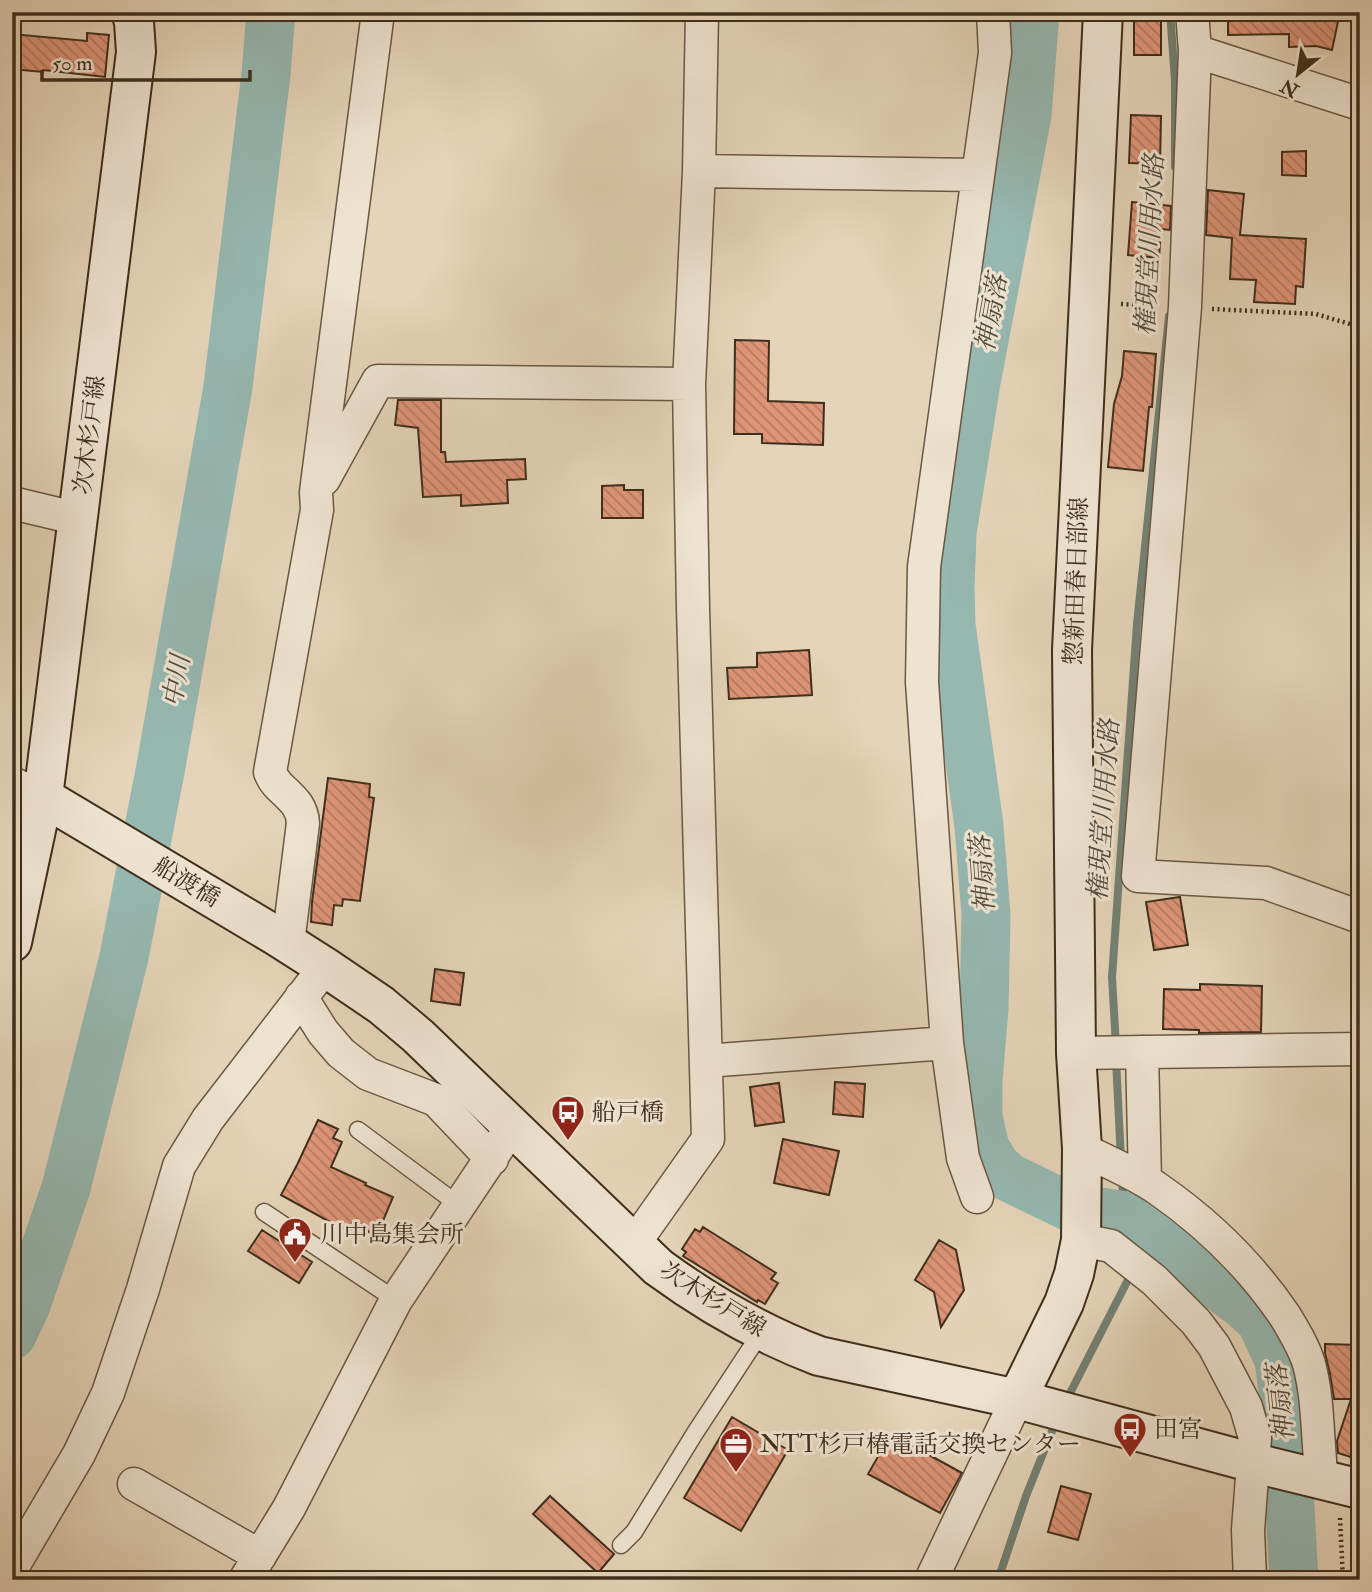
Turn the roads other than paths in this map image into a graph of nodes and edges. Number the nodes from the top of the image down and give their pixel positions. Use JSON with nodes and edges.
{"nodes":[{"id":1,"x":131,"y":12,"type":"edge"},
{"id":2,"x":378,"y":12,"type":"edge"},
{"id":3,"x":702,"y":12,"type":"edge"},
{"id":4,"x":993,"y":12,"type":"edge"},
{"id":5,"x":1104,"y":12,"type":"edge"},
{"id":6,"x":1192,"y":12,"type":"edge"},
{"id":7,"x":1195,"y":51,"type":"junction"},
{"id":8,"x":1360,"y":104,"type":"edge"},
{"id":9,"x":699,"y":171,"type":"junction"},
{"id":10,"x":978,"y":176,"type":"junction"},
{"id":11,"x":689,"y":384,"type":"junction"},
{"id":12,"x":316,"y":492,"type":"junction"},
{"id":13,"x":12,"y":503,"type":"edge"},
{"id":14,"x":79,"y":519,"type":"junction"},
{"id":15,"x":28,"y":790,"type":"edge"},
{"id":16,"x":1360,"y":917,"type":"edge"},
{"id":17,"x":283,"y":940,"type":"junction"},
{"id":18,"x":12,"y":942,"type":"edge"},
{"id":19,"x":325,"y":967,"type":"junction"},
{"id":20,"x":300,"y":997,"type":"junction"},
{"id":21,"x":947,"y":1043,"type":"junction"},
{"id":22,"x":1360,"y":1049,"type":"edge"},
{"id":23,"x":1142,"y":1052,"type":"junction"},
{"id":24,"x":1076,"y":1053,"type":"junction"},
{"id":25,"x":706,"y":1061,"type":"junction"},
{"id":26,"x":513,"y":1125,"type":"junction"},
{"id":27,"x":358,"y":1130,"type":"dead end"},
{"id":28,"x":1082,"y":1149,"type":"junction"},
{"id":29,"x":492,"y":1159,"type":"junction"},
{"id":30,"x":1145,"y":1181,"type":"junction"},
{"id":31,"x":976,"y":1197,"type":"dead end"},
{"id":32,"x":460,"y":1206,"type":"junction"},
{"id":33,"x":264,"y":1212,"type":"dead end"},
{"id":34,"x":1081,"y":1240,"type":"junction"},
{"id":35,"x":633,"y":1245,"type":"junction"},
{"id":36,"x":396,"y":1300,"type":"junction"},
{"id":37,"x":762,"y":1331,"type":"junction"},
{"id":38,"x":1017,"y":1399,"type":"junction"},
{"id":39,"x":1254,"y":1463,"type":"junction"},
{"id":40,"x":134,"y":1484,"type":"dead end"},
{"id":41,"x":1340,"y":1484,"type":"edge"},
{"id":42,"x":621,"y":1545,"type":"dead end"},
{"id":43,"x":12,"y":1568,"type":"edge"},
{"id":44,"x":253,"y":1568,"type":"edge"},
{"id":45,"x":931,"y":1580,"type":"edge"},
{"id":46,"x":1250,"y":1580,"type":"edge"}],
"edges":[{"from":1,"to":14,"type":"main road","name":"次木杉戸線"},
{"from":2,"to":12,"type":"street"},
{"from":3,"to":9,"type":"street"},
{"from":4,"to":10,"type":"street"},
{"from":5,"to":24,"type":"main road","name":"惣新田春日部線"},
{"from":6,"to":7,"type":"street"},
{"from":7,"to":8,"type":"street"},
{"from":7,"to":16,"type":"street"},
{"from":9,"to":10,"type":"street"},
{"from":9,"to":11,"type":"street"},
{"from":10,"to":21,"type":"street"},
{"from":11,"to":12,"type":"street"},
{"from":11,"to":25,"type":"street"},
{"from":12,"to":17,"type":"street"},
{"from":13,"to":14,"type":"street"},
{"from":14,"to":15,"type":"main road","name":"次木杉戸線"},
{"from":15,"to":17,"type":"main road","name":"船渡橋"},
{"from":15,"to":18,"type":"main road"},
{"from":17,"to":19,"type":"main road","name":"次木杉戸線"},
{"from":19,"to":20,"type":"street"},
{"from":19,"to":26,"type":"main road","name":"次木杉戸線"},
{"from":20,"to":29,"type":"street"},
{"from":20,"to":43,"type":"street"},
{"from":21,"to":25,"type":"street"},
{"from":21,"to":31,"type":"street"},
{"from":22,"to":23,"type":"street"},
{"from":23,"to":24,"type":"street"},
{"from":23,"to":30,"type":"street"},
{"from":24,"to":28,"type":"main road","name":"惣新田春日部線"},
{"from":25,"to":35,"type":"street"},
{"from":26,"to":29,"type":"street"},
{"from":26,"to":35,"type":"main road","name":"次木杉戸線"},
{"from":27,"to":32,"type":"lane"},
{"from":28,"to":30,"type":"street"},
{"from":28,"to":34,"type":"main road","name":"惣新田春日部線"},
{"from":29,"to":32,"type":"street"},
{"from":30,"to":41,"type":"street"},
{"from":32,"to":36,"type":"street"},
{"from":33,"to":36,"type":"lane"},
{"from":34,"to":38,"type":"main road"},
{"from":34,"to":39,"type":"street"},
{"from":35,"to":37,"type":"main road","name":"次木杉戸線"},
{"from":36,"to":44,"type":"street"},
{"from":37,"to":38,"type":"main road","name":"次木杉戸線"},
{"from":37,"to":42,"type":"lane"},
{"from":38,"to":39,"type":"main road","name":"次木杉戸線"},
{"from":38,"to":45,"type":"street"},
{"from":39,"to":41,"type":"main road","name":"次木杉戸線"},
{"from":39,"to":46,"type":"street"},
{"from":40,"to":44,"type":"street"}]}
